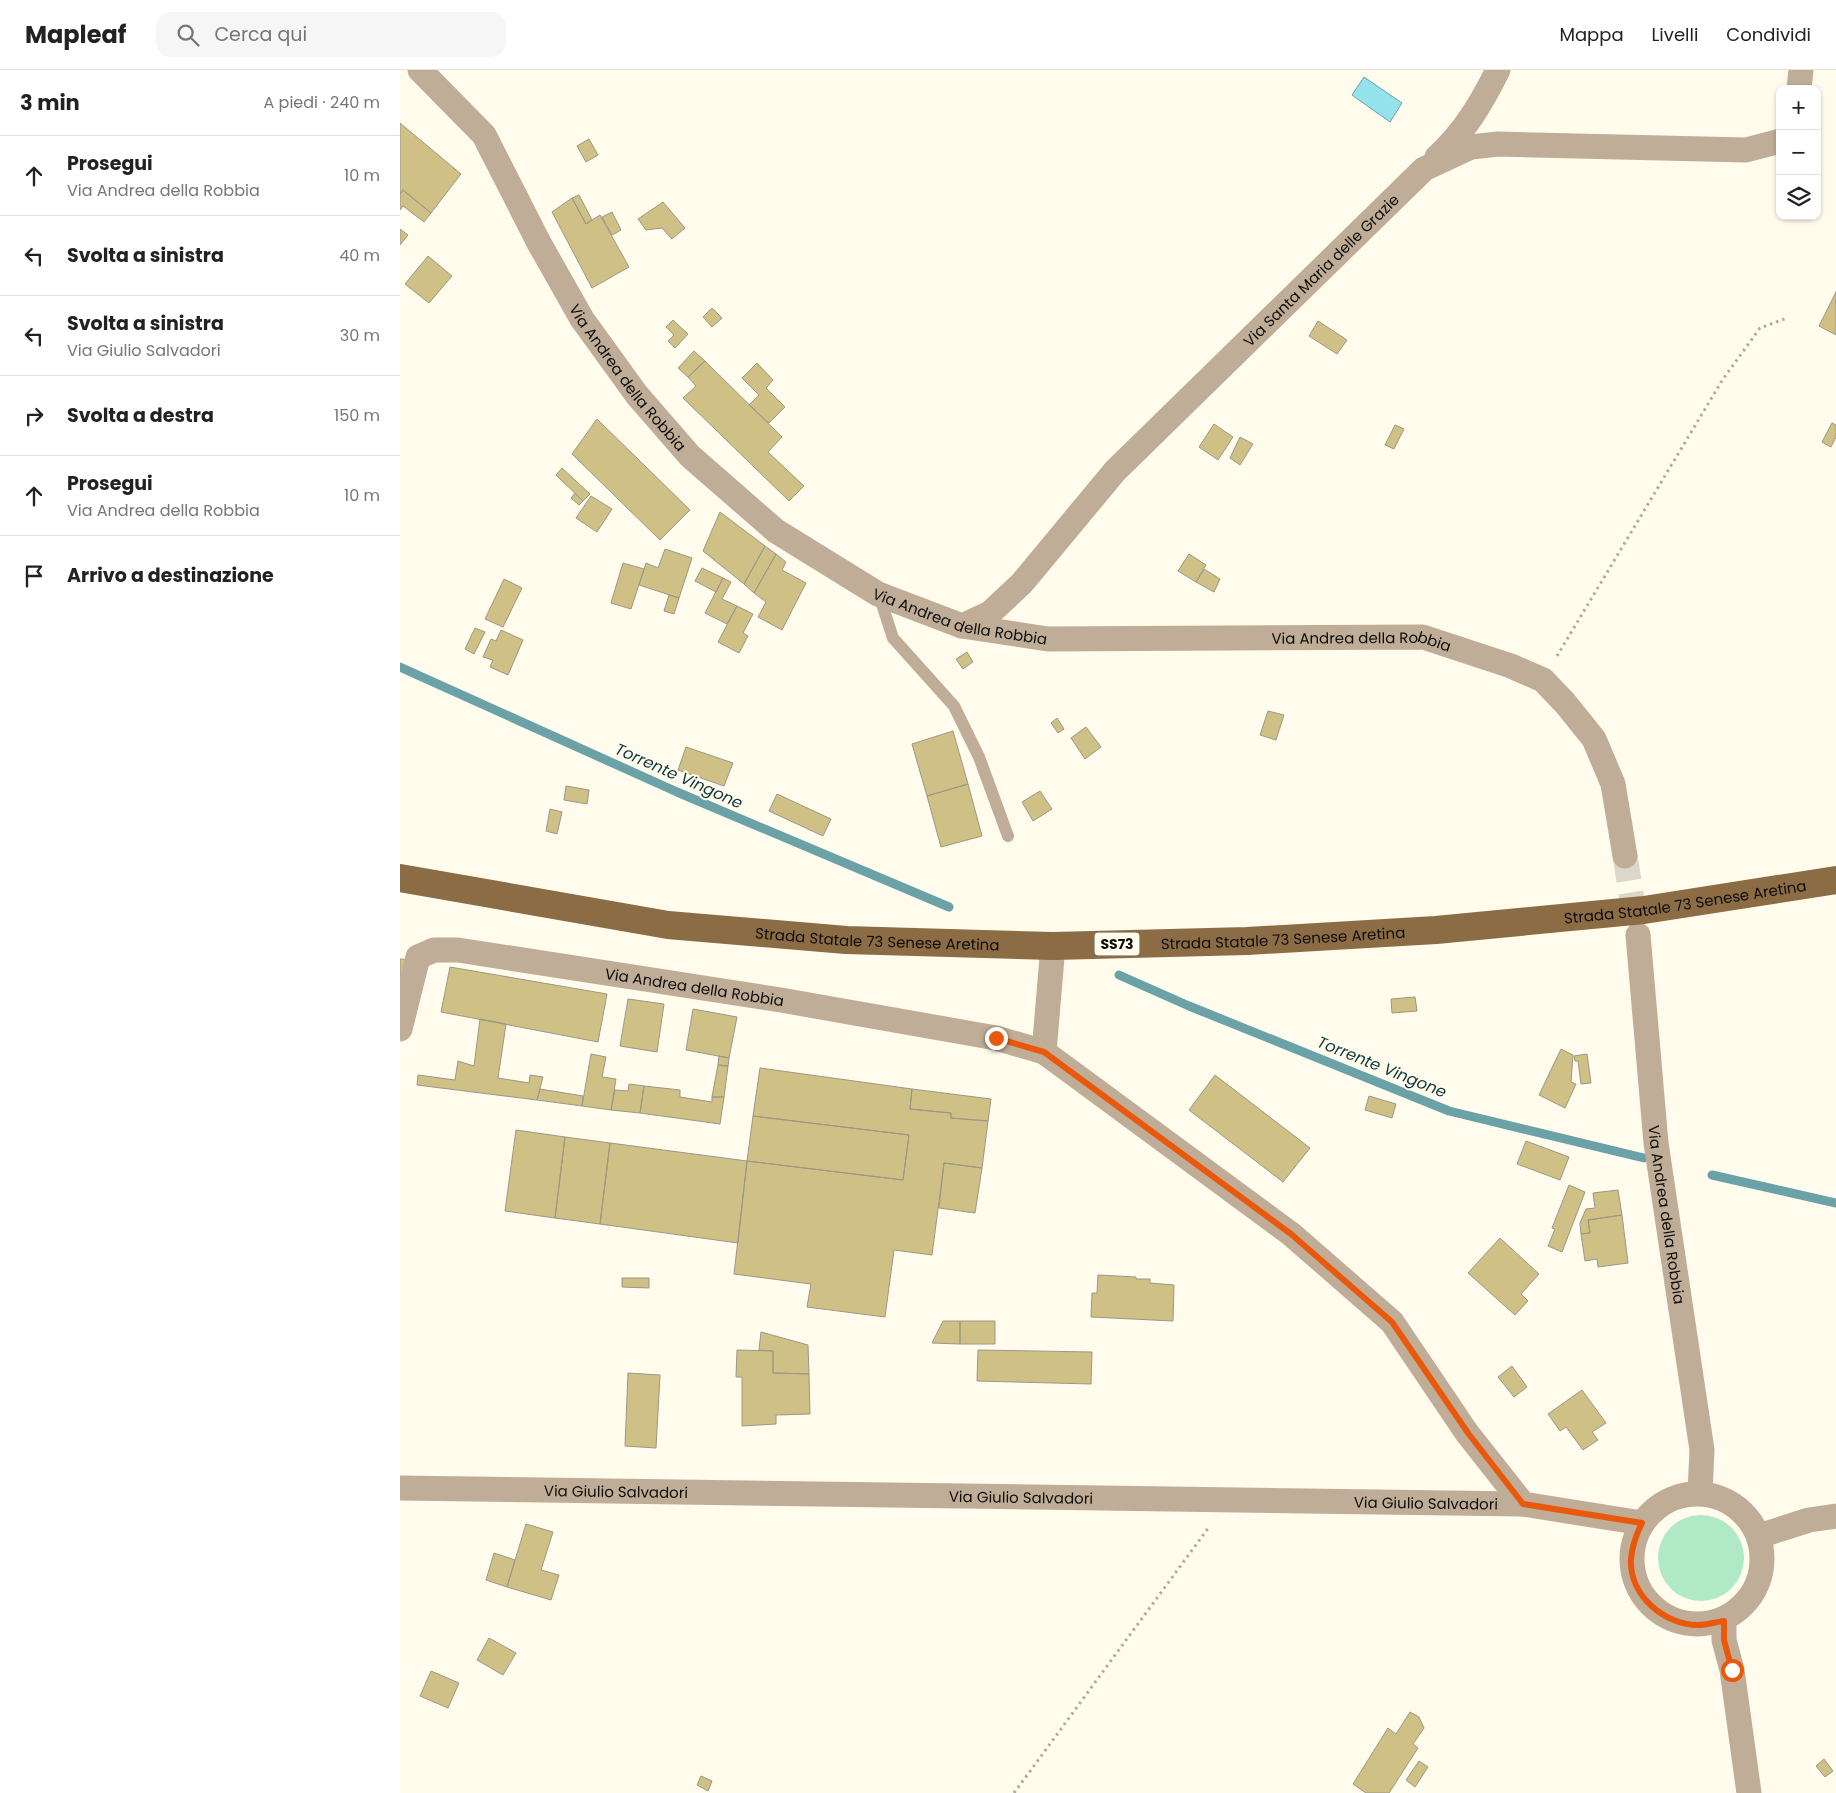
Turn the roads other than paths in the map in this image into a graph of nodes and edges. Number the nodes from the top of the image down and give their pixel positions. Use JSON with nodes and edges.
{"nodes":[{"id":1,"x":420,"y":70,"type":"edge"},
{"id":2,"x":1498,"y":70,"type":"edge"},
{"id":3,"x":1801,"y":70,"type":"edge"},
{"id":4,"x":1799,"y":85,"type":"edge"},
{"id":5,"x":1776,"y":142,"type":"edge"},
{"id":6,"x":1424,"y":169,"type":"junction"},
{"id":7,"x":878,"y":594,"type":"junction"},
{"id":8,"x":962,"y":626,"type":"junction"},
{"id":9,"x":1008,"y":836,"type":"dead end"},
{"id":10,"x":1625,"y":856,"type":"tunnel mouth"},
{"id":11,"x":400,"y":878,"type":"edge"},
{"id":12,"x":1836,"y":880,"type":"edge"},
{"id":13,"x":1638,"y":935,"type":"tunnel mouth"},
{"id":14,"x":1053,"y":946,"type":"junction"},
{"id":15,"x":400,"y":1029,"type":"edge"},
{"id":16,"x":1044,"y":1052,"type":"junction"},
{"id":17,"x":400,"y":1488,"type":"edge"},
{"id":18,"x":1700,"y":1493,"type":"junction"},
{"id":19,"x":1523,"y":1504,"type":"junction"},
{"id":20,"x":1836,"y":1516,"type":"edge"},
{"id":21,"x":1642,"y":1523,"type":"junction"},
{"id":22,"x":1759,"y":1536,"type":"junction"},
{"id":23,"x":1724,"y":1621,"type":"junction"},
{"id":24,"x":1747,"y":1783,"type":"edge"},
{"id":25,"x":1764,"y":1793,"type":"edge"}],
"edges":[{"from":1,"to":7,"type":"street","name":"Via Andrea della Robbia"},
{"from":2,"to":6,"type":"street"},
{"from":3,"to":4,"type":"street"},
{"from":5,"to":6,"type":"street","name":"Via Santa Maria delle Grazie"},
{"from":6,"to":8,"type":"street","name":"Via Santa Maria delle Grazie"},
{"from":7,"to":8,"type":"street","name":"Via Andrea della Robbia"},
{"from":7,"to":9,"type":"lane"},
{"from":8,"to":10,"type":"street","name":"Via Andrea della Robbia"},
{"from":11,"to":14,"type":"main road","name":"Strada Statale 73 Senese Aretina","number":"SS73"},
{"from":12,"to":14,"type":"main road","name":"Strada Statale 73 Senese Aretina","number":"SS73"},
{"from":13,"to":18,"type":"street","name":"Via Andrea della Robbia"},
{"from":14,"to":16,"type":"street"},
{"from":15,"to":16,"type":"street","name":"Via Andrea della Robbia"},
{"from":16,"to":19,"type":"street"},
{"from":17,"to":19,"type":"street","name":"Via Giulio Salvadori"},
{"from":18,"to":21,"type":"street"},
{"from":18,"to":22,"type":"street"},
{"from":19,"to":21,"type":"street","name":"Via Giulio Salvadori"},
{"from":20,"to":22,"type":"street"},
{"from":21,"to":23,"type":"street"},
{"from":22,"to":23,"type":"street"},
{"from":23,"to":24,"type":"street"},
{"from":24,"to":25,"type":"street"}]}
